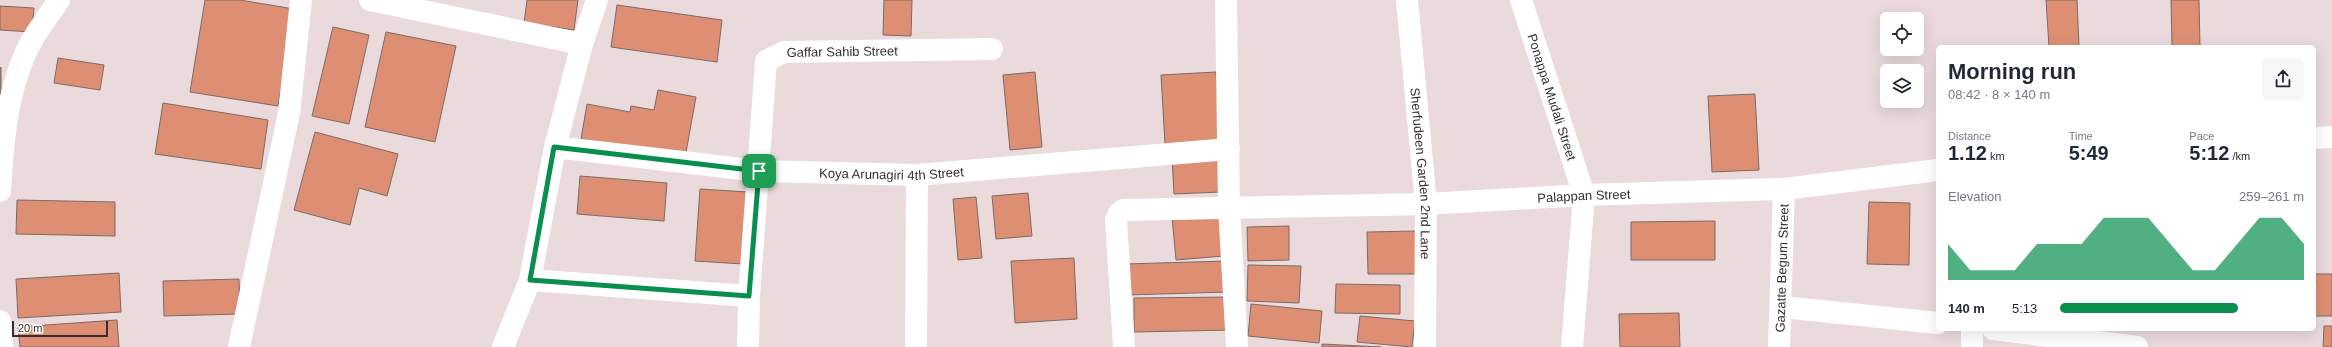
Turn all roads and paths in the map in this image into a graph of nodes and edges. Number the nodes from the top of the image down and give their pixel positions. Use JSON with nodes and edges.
{"nodes":[{"id":1,"x":59,"y":0,"type":"edge"},
{"id":2,"x":301,"y":0,"type":"edge"},
{"id":3,"x":370,"y":0,"type":"edge"},
{"id":4,"x":597,"y":0,"type":"edge"},
{"id":5,"x":1226,"y":0,"type":"edge"},
{"id":6,"x":1407,"y":0,"type":"edge"},
{"id":7,"x":1521,"y":0,"type":"edge"},
{"id":8,"x":582,"y":44,"type":"junction"},
{"id":9,"x":992,"y":49,"type":"dead end"},
{"id":10,"x":2332,"y":137,"type":"edge"},
{"id":11,"x":2316,"y":138,"type":"edge"},
{"id":12,"x":554,"y":147,"type":"junction"},
{"id":13,"x":1229,"y":149,"type":"junction"},
{"id":14,"x":1936,"y":170,"type":"edge"},
{"id":15,"x":759,"y":171,"type":"junction"},
{"id":16,"x":918,"y":175,"type":"junction"},
{"id":17,"x":1784,"y":189,"type":"junction"},
{"id":18,"x":0,"y":191,"type":"edge"},
{"id":19,"x":1584,"y":195,"type":"junction"},
{"id":20,"x":1426,"y":204,"type":"junction"},
{"id":21,"x":1229,"y":207,"type":"junction"},
{"id":22,"x":530,"y":280,"type":"junction"},
{"id":23,"x":749,"y":296,"type":"junction"},
{"id":24,"x":1782,"y":307,"type":"junction"},
{"id":25,"x":0,"y":320,"type":"edge"},
{"id":26,"x":1936,"y":323,"type":"edge"},
{"id":27,"x":1972,"y":331,"type":"edge"},
{"id":28,"x":2009,"y":331,"type":"edge"},
{"id":29,"x":2,"y":347,"type":"edge"},
{"id":30,"x":239,"y":347,"type":"edge"},
{"id":31,"x":503,"y":347,"type":"edge"},
{"id":32,"x":748,"y":347,"type":"edge"},
{"id":33,"x":916,"y":347,"type":"edge"},
{"id":34,"x":1124,"y":347,"type":"edge"},
{"id":35,"x":1237,"y":347,"type":"edge"},
{"id":36,"x":1425,"y":347,"type":"edge"},
{"id":37,"x":1572,"y":347,"type":"edge"},
{"id":38,"x":1779,"y":347,"type":"edge"},
{"id":39,"x":1972,"y":347,"type":"edge"},
{"id":40,"x":2136,"y":347,"type":"edge"}],
"edges":[{"from":1,"to":18,"type":"street"},
{"from":2,"to":30,"type":"street"},
{"from":3,"to":8,"type":"street"},
{"from":4,"to":8,"type":"street"},
{"from":5,"to":13,"type":"street"},
{"from":6,"to":20,"type":"street","name":"Sherfudeen Garden 2nd Lane"},
{"from":7,"to":19,"type":"street","name":"Ponappa Mudali Street"},
{"from":8,"to":12,"type":"street"},
{"from":9,"to":15,"type":"street","name":"Gaffar Sahib Street"},
{"from":10,"to":11,"type":"street"},
{"from":12,"to":15,"type":"street","name":"Koya Arunagiri 4th Street"},
{"from":12,"to":22,"type":"street"},
{"from":13,"to":16,"type":"street","name":"Koya Arunagiri 4th Street"},
{"from":13,"to":21,"type":"street"},
{"from":14,"to":17,"type":"street","name":"Palappan Street"},
{"from":15,"to":16,"type":"street","name":"Koya Arunagiri 4th Street"},
{"from":15,"to":23,"type":"street","name":"Gaffar Sahib Street"},
{"from":16,"to":33,"type":"street"},
{"from":17,"to":19,"type":"street","name":"Palappan Street"},
{"from":17,"to":24,"type":"street","name":"Gazatte Begum Street"},
{"from":19,"to":20,"type":"street","name":"Palappan Street"},
{"from":19,"to":37,"type":"street"},
{"from":20,"to":21,"type":"street","name":"Palappan Street"},
{"from":20,"to":36,"type":"street","name":"Sherfudeen Garden 2nd Lane"},
{"from":21,"to":34,"type":"street","name":"Palappan Street"},
{"from":21,"to":35,"type":"street"},
{"from":22,"to":23,"type":"street"},
{"from":22,"to":31,"type":"street"},
{"from":23,"to":32,"type":"street","name":"Gaffar Sahib Street"},
{"from":24,"to":26,"type":"street"},
{"from":24,"to":38,"type":"street","name":"Gazatte Begum Street"},
{"from":25,"to":29,"type":"street"},
{"from":27,"to":39,"type":"street"},
{"from":28,"to":40,"type":"street"}]}
